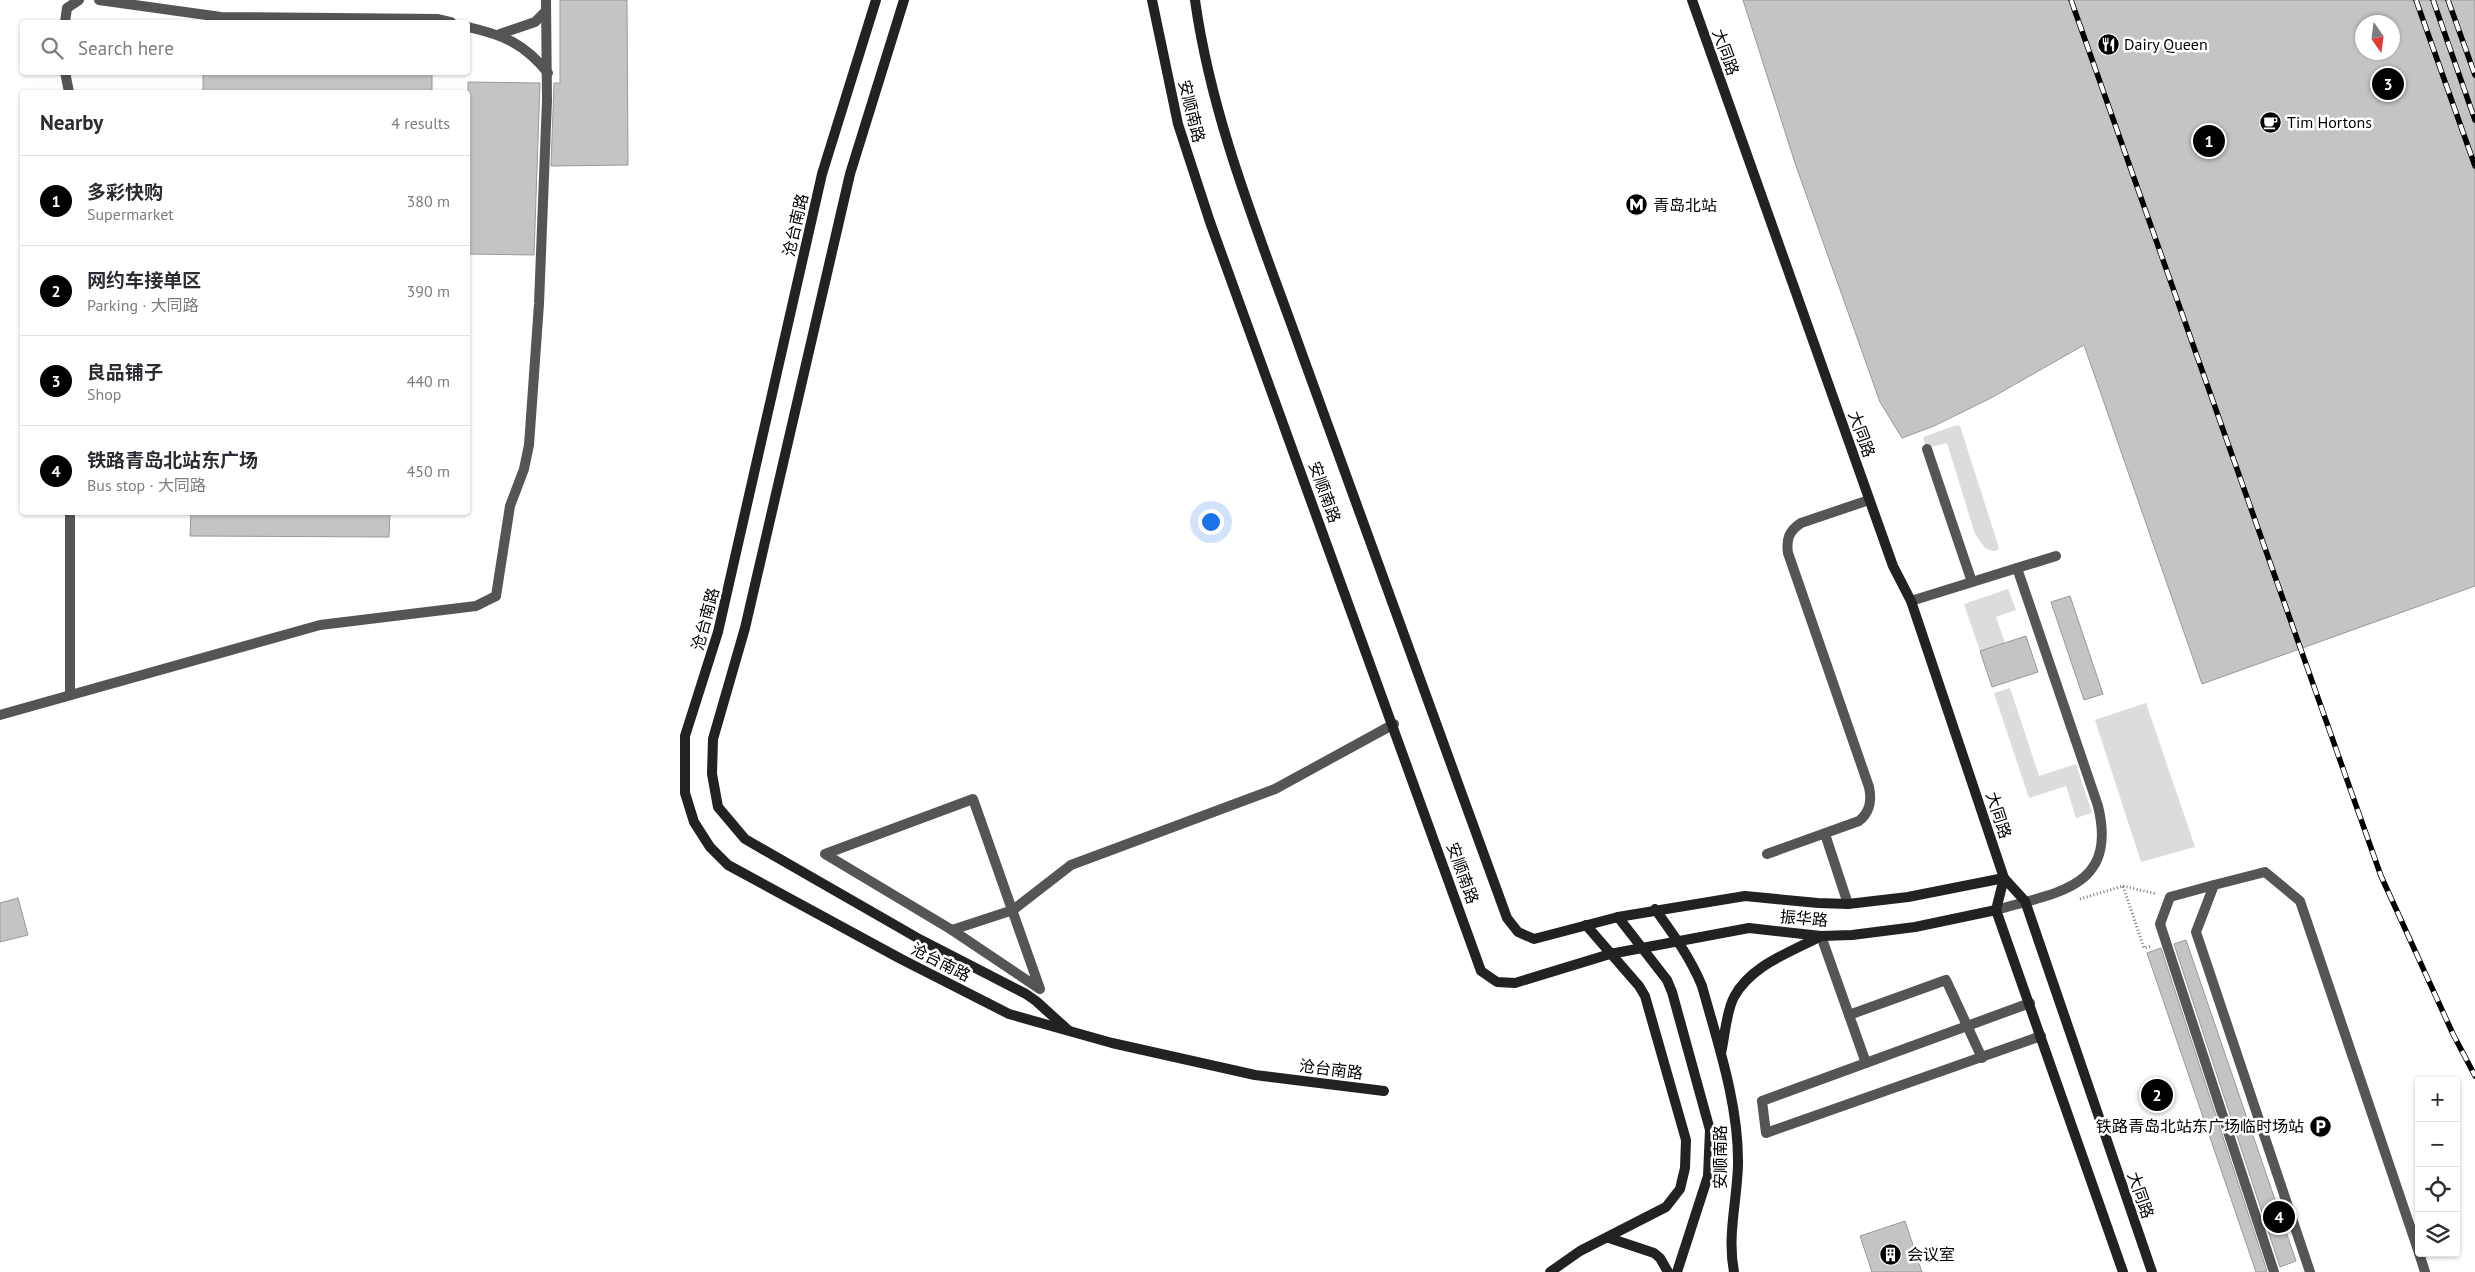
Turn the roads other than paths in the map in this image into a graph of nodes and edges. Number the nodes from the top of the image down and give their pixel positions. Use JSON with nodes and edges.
{"nodes":[{"id":1,"x":79,"y":0,"type":"edge"},
{"id":2,"x":99,"y":0,"type":"edge"},
{"id":3,"x":546,"y":0,"type":"edge"},
{"id":4,"x":876,"y":0,"type":"edge"},
{"id":5,"x":904,"y":0,"type":"edge"},
{"id":6,"x":1152,"y":0,"type":"edge"},
{"id":7,"x":1195,"y":0,"type":"edge"},
{"id":8,"x":1692,"y":0,"type":"edge"},
{"id":9,"x":546,"y":12,"type":"junction"},
{"id":10,"x":65,"y":20,"type":"edge"},
{"id":11,"x":438,"y":20,"type":"edge"},
{"id":12,"x":470,"y":27,"type":"edge"},
{"id":13,"x":500,"y":34,"type":"junction"},
{"id":14,"x":548,"y":73,"type":"junction"},
{"id":15,"x":65,"y":75,"type":"edge"},
{"id":16,"x":68,"y":90,"type":"edge"},
{"id":17,"x":1927,"y":449,"type":"dead end"},
{"id":18,"x":1870,"y":500,"type":"junction"},
{"id":19,"x":70,"y":515,"type":"edge"},
{"id":20,"x":2056,"y":556,"type":"dead end"},
{"id":21,"x":2017,"y":568,"type":"junction"},
{"id":22,"x":1972,"y":582,"type":"junction"},
{"id":23,"x":1911,"y":601,"type":"junction"},
{"id":24,"x":70,"y":695,"type":"junction"},
{"id":25,"x":0,"y":715,"type":"edge"},
{"id":26,"x":1394,"y":724,"type":"junction"},
{"id":27,"x":1825,"y":834,"type":"junction"},
{"id":28,"x":1767,"y":854,"type":"dead end"},
{"id":29,"x":2004,"y":878,"type":"junction"},
{"id":30,"x":2214,"y":885,"type":"junction"},
{"id":31,"x":2024,"y":901,"type":"junction"},
{"id":32,"x":1848,"y":904,"type":"junction"},
{"id":33,"x":1655,"y":909,"type":"junction"},
{"id":34,"x":1013,"y":910,"type":"junction"},
{"id":35,"x":1996,"y":910,"type":"junction"},
{"id":36,"x":1618,"y":917,"type":"junction"},
{"id":37,"x":1586,"y":925,"type":"junction"},
{"id":38,"x":952,"y":930,"type":"junction"},
{"id":39,"x":1821,"y":936,"type":"junction"},
{"id":40,"x":1534,"y":939,"type":"joint"},
{"id":41,"x":1678,"y":940,"type":"junction"},
{"id":42,"x":1642,"y":947,"type":"junction"},
{"id":43,"x":1610,"y":954,"type":"junction"},
{"id":44,"x":1497,"y":982,"type":"joint"},
{"id":45,"x":2030,"y":1003,"type":"junction"},
{"id":46,"x":1850,"y":1014,"type":"junction"},
{"id":47,"x":1969,"y":1025,"type":"junction"},
{"id":48,"x":1070,"y":1032,"type":"junction"},
{"id":49,"x":2041,"y":1036,"type":"junction"},
{"id":50,"x":1720,"y":1054,"type":"junction"},
{"id":51,"x":1982,"y":1058,"type":"junction"},
{"id":52,"x":1866,"y":1063,"type":"junction"},
{"id":53,"x":1384,"y":1091,"type":"dead end"},
{"id":54,"x":1609,"y":1238,"type":"junction"},
{"id":55,"x":2415,"y":1241,"type":"edge"},
{"id":56,"x":2420,"y":1257,"type":"edge"},
{"id":57,"x":1550,"y":1272,"type":"edge"},
{"id":58,"x":1668,"y":1272,"type":"edge"},
{"id":59,"x":1677,"y":1272,"type":"edge"},
{"id":60,"x":1734,"y":1272,"type":"edge"},
{"id":61,"x":2123,"y":1272,"type":"edge"},
{"id":62,"x":2152,"y":1272,"type":"edge"},
{"id":63,"x":2274,"y":1272,"type":"edge"},
{"id":64,"x":2310,"y":1272,"type":"edge"},
{"id":65,"x":2425,"y":1272,"type":"edge"}],
"edges":[{"from":1,"to":10,"type":"street"},
{"from":2,"to":11,"type":"street"},
{"from":3,"to":9,"type":"street"},
{"from":4,"to":48,"type":"street","name":"沧台南路"},
{"from":5,"to":48,"type":"street","name":"沧台南路"},
{"from":6,"to":26,"type":"street","name":"安顺南路"},
{"from":7,"to":40,"type":"street","name":"安顺南路"},
{"from":8,"to":18,"type":"street","name":"大同路"},
{"from":9,"to":13,"type":"street"},
{"from":9,"to":14,"type":"street"},
{"from":12,"to":13,"type":"street"},
{"from":13,"to":14,"type":"street"},
{"from":14,"to":24,"type":"street"},
{"from":15,"to":16,"type":"street"},
{"from":17,"to":22,"type":"street"},
{"from":18,"to":23,"type":"street","name":"大同路"},
{"from":18,"to":27,"type":"street"},
{"from":19,"to":24,"type":"street"},
{"from":20,"to":21,"type":"street"},
{"from":21,"to":22,"type":"street"},
{"from":21,"to":31,"type":"street"},
{"from":22,"to":23,"type":"street"},
{"from":23,"to":29,"type":"street","name":"大同路"},
{"from":24,"to":25,"type":"street"},
{"from":26,"to":34,"type":"street"},
{"from":26,"to":44,"type":"street","name":"安顺南路"},
{"from":27,"to":28,"type":"street"},
{"from":27,"to":32,"type":"street"},
{"from":29,"to":31,"type":"street","name":"大同路"},
{"from":29,"to":32,"type":"street","name":"振华路"},
{"from":29,"to":35,"type":"street"},
{"from":30,"to":55,"type":"street"},
{"from":30,"to":63,"type":"street"},
{"from":30,"to":64,"type":"street"},
{"from":31,"to":35,"type":"street"},
{"from":31,"to":62,"type":"street","name":"大同路"},
{"from":32,"to":33,"type":"street","name":"振华路"},
{"from":33,"to":36,"type":"street","name":"振华路"},
{"from":33,"to":41,"type":"street","name":"安顺南路"},
{"from":34,"to":38,"type":"street"},
{"from":34,"to":38,"type":"street"},
{"from":34,"to":38,"type":"street"},
{"from":35,"to":39,"type":"street","name":"振华路"},
{"from":35,"to":45,"type":"street"},
{"from":36,"to":37,"type":"street","name":"振华路"},
{"from":36,"to":42,"type":"street"},
{"from":37,"to":40,"type":"street","name":"振华路"},
{"from":37,"to":43,"type":"street","name":"安顺南路"},
{"from":39,"to":41,"type":"street","name":"振华路"},
{"from":39,"to":46,"type":"street"},
{"from":39,"to":50,"type":"street"},
{"from":41,"to":42,"type":"street","name":"振华路"},
{"from":41,"to":50,"type":"street","name":"安顺南路"},
{"from":42,"to":43,"type":"street","name":"振华路"},
{"from":42,"to":59,"type":"street"},
{"from":43,"to":44,"type":"street","name":"振华路"},
{"from":43,"to":54,"type":"street","name":"安顺南路"},
{"from":45,"to":47,"type":"street"},
{"from":45,"to":49,"type":"street"},
{"from":46,"to":47,"type":"street"},
{"from":46,"to":52,"type":"street"},
{"from":47,"to":51,"type":"street"},
{"from":47,"to":52,"type":"street"},
{"from":48,"to":53,"type":"street","name":"沧台南路"},
{"from":49,"to":51,"type":"street"},
{"from":49,"to":61,"type":"street"},
{"from":50,"to":60,"type":"street","name":"安顺南路"},
{"from":51,"to":52,"type":"street"},
{"from":54,"to":57,"type":"street","name":"安顺南路"},
{"from":54,"to":58,"type":"street"},
{"from":56,"to":65,"type":"street"}]}
